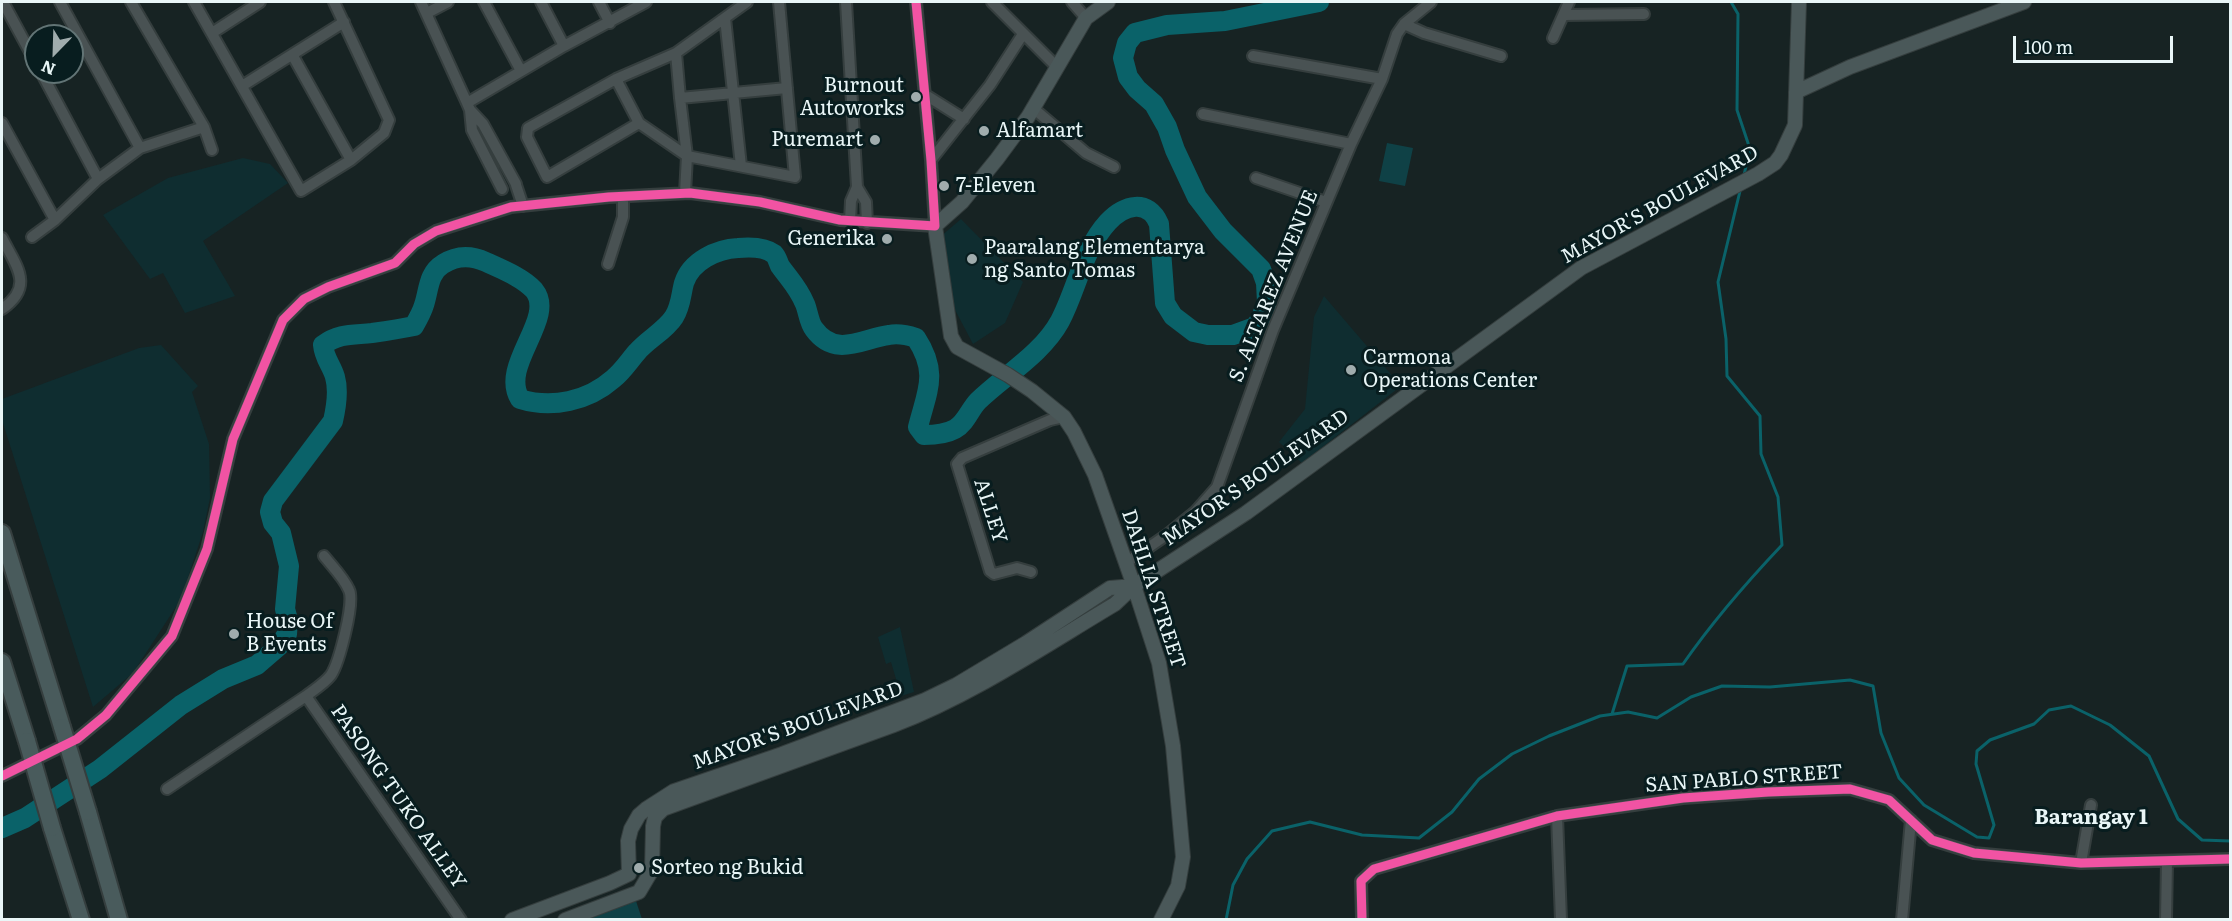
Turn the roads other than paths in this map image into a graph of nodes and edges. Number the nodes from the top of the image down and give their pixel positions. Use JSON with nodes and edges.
{"nodes":[{"id":1,"x":3,"y":2,"type":"edge"},
{"id":2,"x":60,"y":2,"type":"edge"},
{"id":3,"x":131,"y":2,"type":"edge"},
{"id":4,"x":194,"y":2,"type":"edge"},
{"id":5,"x":260,"y":2,"type":"edge"},
{"id":6,"x":421,"y":2,"type":"edge"},
{"id":7,"x":448,"y":2,"type":"edge"},
{"id":8,"x":484,"y":2,"type":"edge"},
{"id":9,"x":541,"y":2,"type":"edge"},
{"id":10,"x":599,"y":2,"type":"edge"},
{"id":11,"x":646,"y":2,"type":"edge"},
{"id":12,"x":747,"y":2,"type":"edge"},
{"id":13,"x":779,"y":2,"type":"edge"},
{"id":14,"x":846,"y":2,"type":"edge"},
{"id":15,"x":916,"y":2,"type":"edge"},
{"id":16,"x":992,"y":2,"type":"edge"},
{"id":17,"x":1072,"y":2,"type":"edge"},
{"id":18,"x":1108,"y":2,"type":"edge"},
{"id":19,"x":1431,"y":2,"type":"edge"},
{"id":20,"x":1569,"y":2,"type":"edge"},
{"id":21,"x":1798,"y":2,"type":"edge"},
{"id":22,"x":2024,"y":2,"type":"edge"},
{"id":23,"x":338,"y":3,"type":"edge"},
{"id":24,"x":427,"y":13,"type":"junction"},
{"id":25,"x":1644,"y":14,"type":"dead end"},
{"id":26,"x":1564,"y":15,"type":"junction"},
{"id":27,"x":725,"y":18,"type":"junction"},
{"id":28,"x":1086,"y":18,"type":"junction"},
{"id":29,"x":344,"y":22,"type":"junction"},
{"id":30,"x":610,"y":23,"type":"junction"},
{"id":31,"x":1404,"y":24,"type":"junction"},
{"id":32,"x":212,"y":33,"type":"junction"},
{"id":33,"x":1023,"y":34,"type":"junction"},
{"id":34,"x":1553,"y":38,"type":"dead end"},
{"id":35,"x":24,"y":41,"type":"edge"},
{"id":36,"x":564,"y":46,"type":"junction"},
{"id":37,"x":676,"y":53,"type":"junction"},
{"id":38,"x":293,"y":56,"type":"junction"},
{"id":39,"x":1253,"y":56,"type":"dead end"},
{"id":40,"x":1501,"y":56,"type":"dead end"},
{"id":41,"x":1057,"y":67,"type":"junction"},
{"id":42,"x":521,"y":71,"type":"junction"},
{"id":43,"x":616,"y":79,"type":"junction"},
{"id":44,"x":1382,"y":79,"type":"junction"},
{"id":45,"x":47,"y":84,"type":"edge"},
{"id":46,"x":242,"y":86,"type":"junction"},
{"id":47,"x":787,"y":88,"type":"junction"},
{"id":48,"x":1796,"y":92,"type":"junction"},
{"id":49,"x":733,"y":93,"type":"junction"},
{"id":50,"x":924,"y":93,"type":"junction"},
{"id":51,"x":680,"y":98,"type":"junction"},
{"id":52,"x":468,"y":106,"type":"junction"},
{"id":53,"x":1033,"y":108,"type":"junction"},
{"id":54,"x":1203,"y":114,"type":"dead end"},
{"id":55,"x":964,"y":119,"type":"junction"},
{"id":56,"x":2,"y":123,"type":"edge"},
{"id":57,"x":639,"y":123,"type":"junction"},
{"id":58,"x":204,"y":127,"type":"junction"},
{"id":59,"x":1351,"y":144,"type":"junction"},
{"id":60,"x":140,"y":148,"type":"junction"},
{"id":61,"x":212,"y":150,"type":"dead end"},
{"id":62,"x":687,"y":156,"type":"junction"},
{"id":63,"x":931,"y":159,"type":"junction"},
{"id":64,"x":351,"y":160,"type":"junction"},
{"id":65,"x":504,"y":162,"type":"junction"},
{"id":66,"x":741,"y":166,"type":"junction"},
{"id":67,"x":1114,"y":166,"type":"dead end"},
{"id":68,"x":492,"y":168,"type":"junction"},
{"id":69,"x":1256,"y":178,"type":"dead end"},
{"id":70,"x":98,"y":179,"type":"junction"},
{"id":71,"x":857,"y":187,"type":"junction"},
{"id":72,"x":685,"y":193,"type":"junction"},
{"id":73,"x":623,"y":197,"type":"junction"},
{"id":74,"x":1326,"y":202,"type":"junction"},
{"id":75,"x":524,"y":206,"type":"junction"},
{"id":76,"x":512,"y":207,"type":"junction"},
{"id":77,"x":55,"y":220,"type":"junction"},
{"id":78,"x":850,"y":221,"type":"junction"},
{"id":79,"x":867,"y":223,"type":"junction"},
{"id":80,"x":935,"y":226,"type":"junction"},
{"id":81,"x":32,"y":237,"type":"dead end"},
{"id":82,"x":2,"y":238,"type":"edge"},
{"id":83,"x":608,"y":264,"type":"dead end"},
{"id":84,"x":2,"y":309,"type":"edge"},
{"id":85,"x":1064,"y":417,"type":"junction"},
{"id":86,"x":2,"y":533,"type":"edge"},
{"id":87,"x":324,"y":556,"type":"dead end"},
{"id":88,"x":1126,"y":563,"type":"junction"},
{"id":89,"x":1031,"y":572,"type":"dead end"},
{"id":90,"x":1134,"y":586,"type":"junction"},
{"id":91,"x":2,"y":662,"type":"edge"},
{"id":92,"x":306,"y":696,"type":"junction"},
{"id":93,"x":2,"y":776,"type":"edge"},
{"id":94,"x":167,"y":789,"type":"dead end"},
{"id":95,"x":2091,"y":805,"type":"dead end"},
{"id":96,"x":1557,"y":816,"type":"junction"},
{"id":97,"x":1911,"y":820,"type":"junction"},
{"id":98,"x":2230,"y":859,"type":"edge"},
{"id":99,"x":2167,"y":861,"type":"junction"},
{"id":100,"x":2081,"y":863,"type":"junction"},
{"id":101,"x":81,"y":920,"type":"edge"},
{"id":102,"x":119,"y":920,"type":"edge"},
{"id":103,"x":461,"y":920,"type":"edge"},
{"id":104,"x":512,"y":920,"type":"edge"},
{"id":105,"x":565,"y":920,"type":"edge"},
{"id":106,"x":1161,"y":920,"type":"edge"},
{"id":107,"x":1362,"y":920,"type":"edge"},
{"id":108,"x":1561,"y":920,"type":"edge"},
{"id":109,"x":1902,"y":920,"type":"edge"},
{"id":110,"x":2166,"y":920,"type":"edge"}],
"edges":[{"from":1,"to":35,"type":"street"},
{"from":2,"to":60,"type":"street"},
{"from":3,"to":58,"type":"street"},
{"from":4,"to":32,"type":"street"},
{"from":5,"to":32,"type":"street"},
{"from":6,"to":24,"type":"street"},
{"from":7,"to":24,"type":"street"},
{"from":8,"to":42,"type":"street"},
{"from":9,"to":36,"type":"street"},
{"from":10,"to":30,"type":"street"},
{"from":11,"to":30,"type":"street"},
{"from":12,"to":27,"type":"street"},
{"from":13,"to":47,"type":"street"},
{"from":14,"to":71,"type":"street"},
{"from":15,"to":50,"type":"street"},
{"from":16,"to":33,"type":"street"},
{"from":17,"to":28,"type":"street"},
{"from":18,"to":28,"type":"main road"},
{"from":19,"to":31,"type":"street","name":"S. ALTAREZ AVENUE"},
{"from":20,"to":26,"type":"street"},
{"from":21,"to":48,"type":"main road","name":"MAYOR'S BOULEVARD"},
{"from":22,"to":48,"type":"main road"},
{"from":23,"to":29,"type":"street"},
{"from":24,"to":52,"type":"street"},
{"from":25,"to":26,"type":"street"},
{"from":26,"to":34,"type":"street"},
{"from":27,"to":37,"type":"street"},
{"from":27,"to":49,"type":"street"},
{"from":28,"to":41,"type":"main road"},
{"from":29,"to":38,"type":"street"},
{"from":29,"to":64,"type":"street"},
{"from":30,"to":36,"type":"street"},
{"from":31,"to":40,"type":"street"},
{"from":31,"to":44,"type":"street","name":"S. ALTAREZ AVENUE"},
{"from":32,"to":46,"type":"street"},
{"from":33,"to":41,"type":"street"},
{"from":33,"to":55,"type":"street"},
{"from":36,"to":42,"type":"street"},
{"from":37,"to":43,"type":"street"},
{"from":37,"to":51,"type":"street"},
{"from":38,"to":46,"type":"street"},
{"from":38,"to":64,"type":"street"},
{"from":39,"to":44,"type":"street"},
{"from":41,"to":53,"type":"main road"},
{"from":42,"to":52,"type":"street"},
{"from":43,"to":57,"type":"street"},
{"from":43,"to":57,"type":"street"},
{"from":44,"to":59,"type":"street","name":"S. ALTAREZ AVENUE"},
{"from":45,"to":70,"type":"street"},
{"from":46,"to":64,"type":"street"},
{"from":47,"to":49,"type":"street"},
{"from":47,"to":66,"type":"street"},
{"from":48,"to":90,"type":"main road","name":"MAYOR'S BOULEVARD"},
{"from":49,"to":51,"type":"street"},
{"from":49,"to":66,"type":"street"},
{"from":50,"to":55,"type":"street"},
{"from":50,"to":63,"type":"street"},
{"from":51,"to":62,"type":"street"},
{"from":52,"to":65,"type":"street"},
{"from":52,"to":68,"type":"street"},
{"from":53,"to":67,"type":"street"},
{"from":53,"to":80,"type":"main road"},
{"from":54,"to":59,"type":"street"},
{"from":55,"to":63,"type":"street"},
{"from":56,"to":77,"type":"street"},
{"from":57,"to":62,"type":"street"},
{"from":58,"to":60,"type":"street"},
{"from":58,"to":61,"type":"street"},
{"from":59,"to":74,"type":"street","name":"S. ALTAREZ AVENUE"},
{"from":60,"to":70,"type":"street"},
{"from":62,"to":66,"type":"street"},
{"from":62,"to":72,"type":"street"},
{"from":63,"to":80,"type":"street"},
{"from":65,"to":68,"type":"street"},
{"from":65,"to":75,"type":"street"},
{"from":68,"to":76,"type":"street"},
{"from":69,"to":74,"type":"street"},
{"from":70,"to":77,"type":"street"},
{"from":71,"to":78,"type":"street"},
{"from":71,"to":79,"type":"street"},
{"from":72,"to":73,"type":"street"},
{"from":72,"to":78,"type":"street"},
{"from":73,"to":75,"type":"street"},
{"from":73,"to":83,"type":"street"},
{"from":74,"to":88,"type":"street","name":"S. ALTAREZ AVENUE"},
{"from":75,"to":76,"type":"street"},
{"from":76,"to":93,"type":"street"},
{"from":77,"to":81,"type":"street"},
{"from":78,"to":79,"type":"street"},
{"from":79,"to":80,"type":"street"},
{"from":80,"to":85,"type":"main road","name":"DAHLIA STREET"},
{"from":82,"to":84,"type":"street"},
{"from":85,"to":88,"type":"main road","name":"DAHLIA STREET"},
{"from":85,"to":89,"type":"street","name":"ALLEY"},
{"from":86,"to":102,"type":"highway","bridge":true},
{"from":87,"to":92,"type":"street","name":"PASONG TUKO ALLEY"},
{"from":88,"to":90,"type":"main road","name":"DAHLIA STREET"},
{"from":90,"to":104,"type":"main road","name":"MAYOR'S BOULEVARD"},
{"from":90,"to":105,"type":"main road","name":"MAYOR'S BOULEVARD"},
{"from":90,"to":106,"type":"main road","name":"DAHLIA STREET"},
{"from":91,"to":101,"type":"highway","bridge":true},
{"from":92,"to":94,"type":"street","name":"PASONG TUKO ALLEY"},
{"from":92,"to":103,"type":"street","name":"PASONG TUKO ALLEY"},
{"from":95,"to":100,"type":"street"},
{"from":96,"to":97,"type":"street","name":"SAN PABLO STREET"},
{"from":96,"to":107,"type":"street","name":"SAN PABLO STREET"},
{"from":96,"to":108,"type":"street"},
{"from":97,"to":100,"type":"street","name":"SAN PABLO STREET"},
{"from":97,"to":109,"type":"street"},
{"from":98,"to":99,"type":"street","name":"SAN PABLO STREET"},
{"from":99,"to":100,"type":"street","name":"SAN PABLO STREET"},
{"from":99,"to":110,"type":"street"}]}
